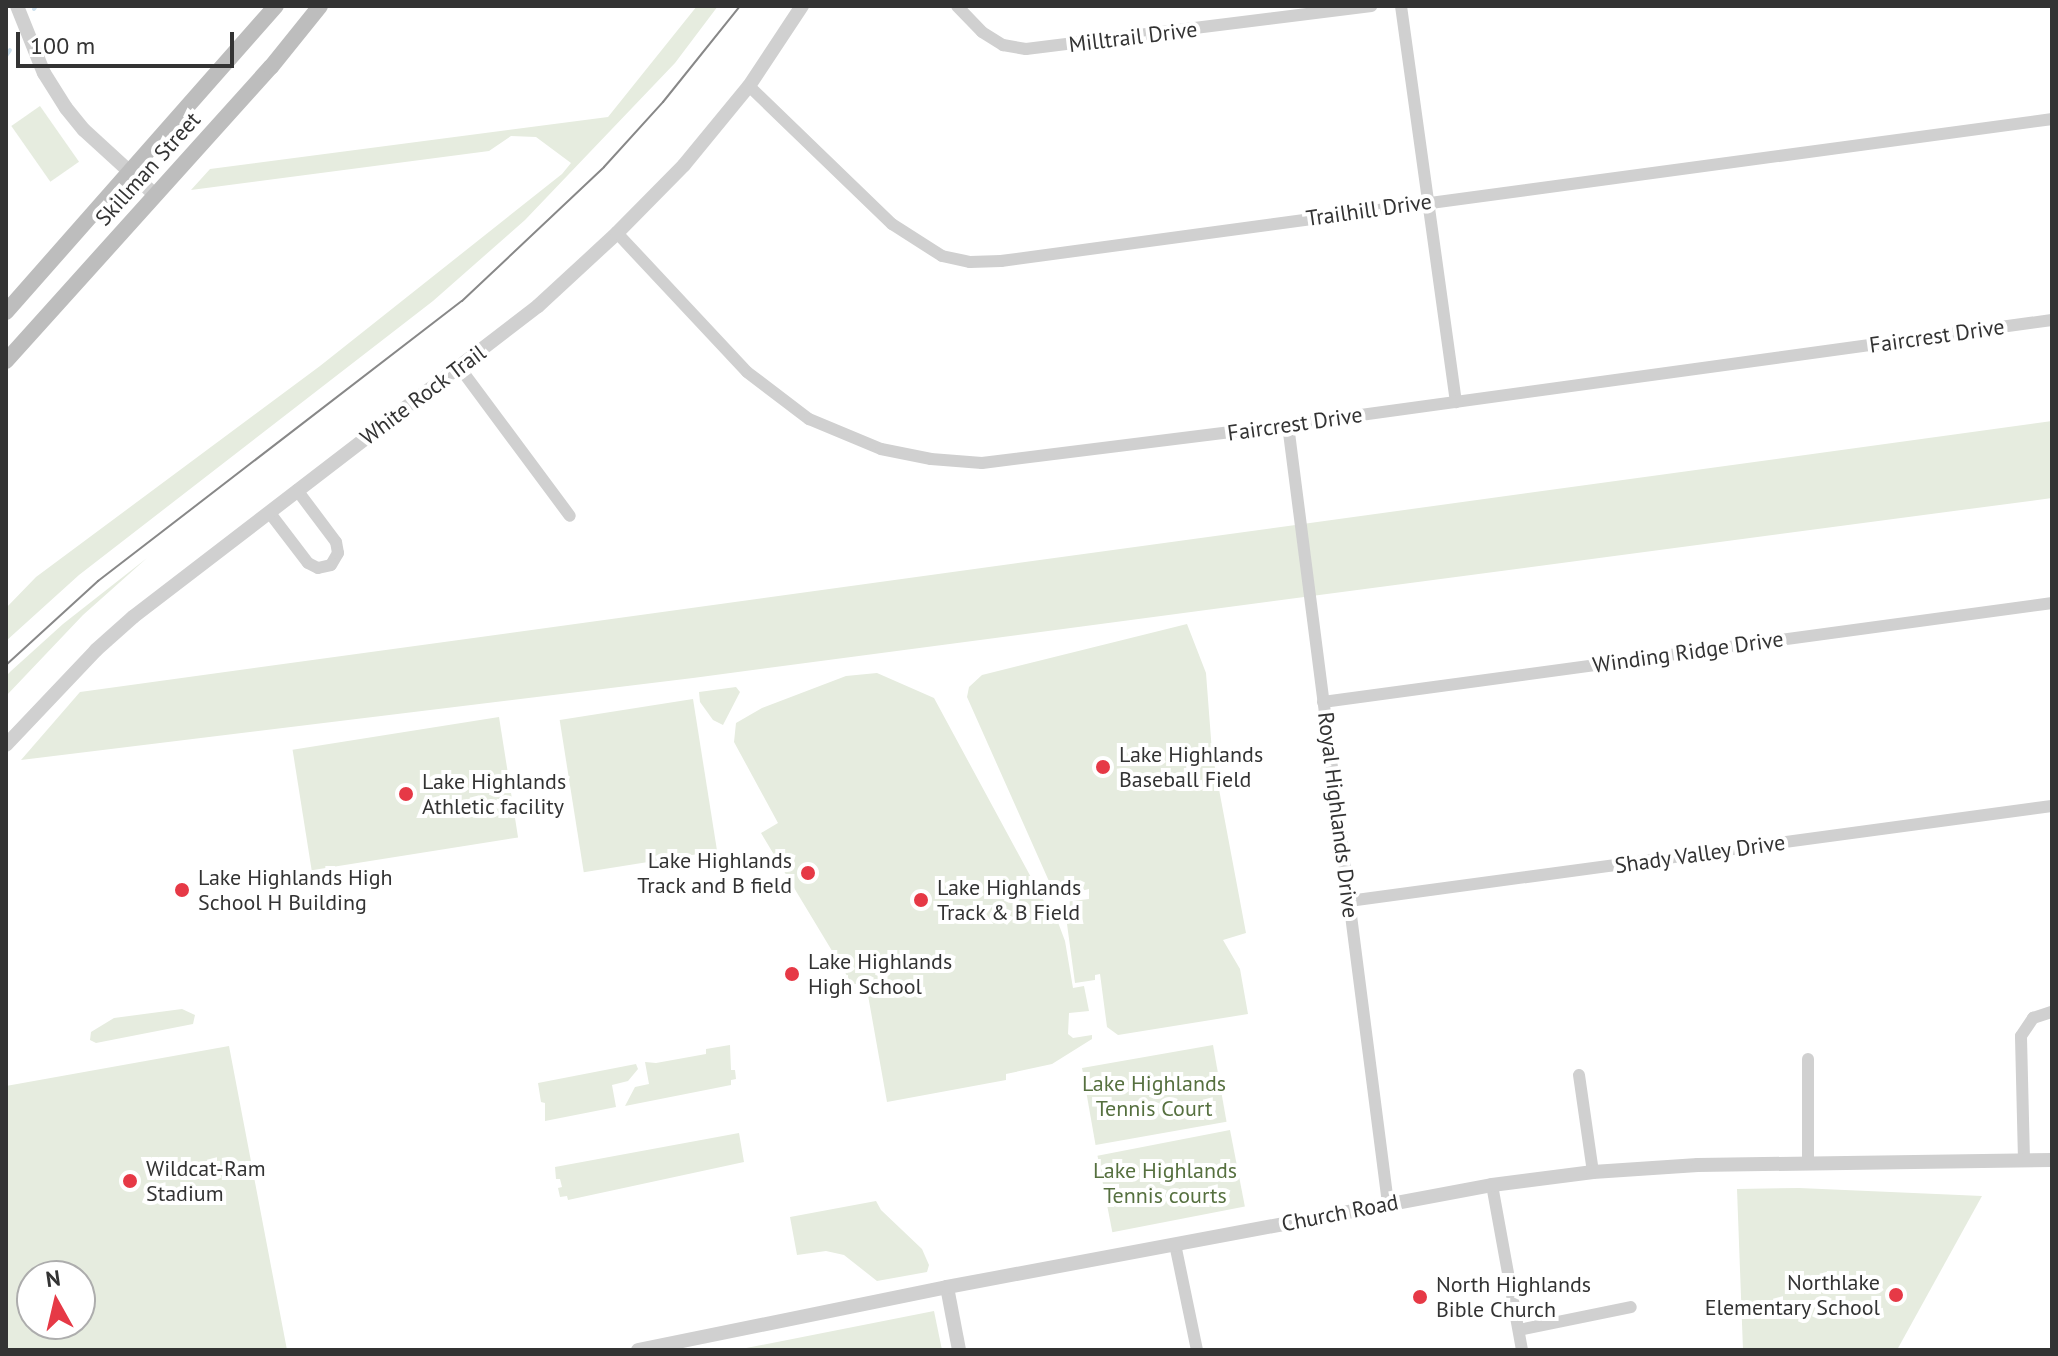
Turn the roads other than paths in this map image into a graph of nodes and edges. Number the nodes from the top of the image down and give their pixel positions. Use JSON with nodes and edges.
{"nodes":[{"id":1,"x":17,"y":6,"type":"edge"},
{"id":2,"x":276,"y":6,"type":"edge"},
{"id":3,"x":320,"y":6,"type":"edge"},
{"id":4,"x":802,"y":6,"type":"edge"},
{"id":5,"x":957,"y":6,"type":"edge"},
{"id":6,"x":1371,"y":6,"type":"edge"},
{"id":7,"x":1401,"y":6,"type":"edge"},
{"id":8,"x":749,"y":86,"type":"junction"},
{"id":9,"x":2052,"y":119,"type":"edge"},
{"id":10,"x":129,"y":173,"type":"junction"},
{"id":11,"x":154,"y":194,"type":"junction"},
{"id":12,"x":1429,"y":202,"type":"junction"},
{"id":13,"x":617,"y":233,"type":"junction"},
{"id":14,"x":6,"y":312,"type":"edge"},
{"id":15,"x":2052,"y":320,"type":"edge"},
{"id":16,"x":6,"y":361,"type":"edge"},
{"id":17,"x":460,"y":368,"type":"junction"},
{"id":18,"x":1456,"y":402,"type":"junction"},
{"id":19,"x":1288,"y":425,"type":"junction"},
{"id":20,"x":297,"y":490,"type":"junction"},
{"id":21,"x":269,"y":512,"type":"junction"},
{"id":22,"x":570,"y":516,"type":"dead end"},
{"id":23,"x":2052,"y":603,"type":"edge"},
{"id":24,"x":1323,"y":702,"type":"junction"},
{"id":25,"x":6,"y":745,"type":"edge"},
{"id":26,"x":2052,"y":806,"type":"edge"},
{"id":27,"x":1349,"y":901,"type":"junction"},
{"id":28,"x":2052,"y":1012,"type":"edge"},
{"id":29,"x":1808,"y":1059,"type":"dead end"},
{"id":30,"x":1579,"y":1075,"type":"dead end"},
{"id":31,"x":2024,"y":1160,"type":"junction"},
{"id":32,"x":2052,"y":1160,"type":"edge"},
{"id":33,"x":1808,"y":1163,"type":"junction"},
{"id":34,"x":1593,"y":1172,"type":"junction"},
{"id":35,"x":1492,"y":1185,"type":"junction"},
{"id":36,"x":1388,"y":1204,"type":"junction"},
{"id":37,"x":1175,"y":1244,"type":"junction"},
{"id":38,"x":947,"y":1287,"type":"junction"},
{"id":39,"x":1631,"y":1307,"type":"dead end"},
{"id":40,"x":1519,"y":1330,"type":"junction"},
{"id":41,"x":638,"y":1350,"type":"edge"},
{"id":42,"x":959,"y":1350,"type":"edge"},
{"id":43,"x":1197,"y":1350,"type":"edge"},
{"id":44,"x":1522,"y":1350,"type":"edge"}],
"edges":[{"from":1,"to":10,"type":"street"},
{"from":2,"to":10,"type":"main road","name":"Skillman Street"},
{"from":3,"to":11,"type":"main road","name":"Skillman Street"},
{"from":4,"to":8,"type":"street","name":"White Rock Trail"},
{"from":5,"to":6,"type":"street","name":"Milltrail Drive"},
{"from":7,"to":12,"type":"street"},
{"from":8,"to":12,"type":"street","name":"Trailhill Drive"},
{"from":8,"to":13,"type":"street","name":"White Rock Trail"},
{"from":9,"to":12,"type":"street","name":"Trailhill Drive"},
{"from":10,"to":11,"type":"street"},
{"from":10,"to":14,"type":"main road","name":"Skillman Street"},
{"from":11,"to":16,"type":"main road","name":"Skillman Street"},
{"from":12,"to":18,"type":"street"},
{"from":13,"to":17,"type":"street","name":"White Rock Trail"},
{"from":13,"to":19,"type":"street","name":"Faircrest Drive"},
{"from":15,"to":18,"type":"street","name":"Faircrest Drive"},
{"from":17,"to":20,"type":"street","name":"White Rock Trail"},
{"from":17,"to":22,"type":"street"},
{"from":18,"to":19,"type":"street","name":"Faircrest Drive"},
{"from":19,"to":24,"type":"street","name":"Royal Highlands Drive"},
{"from":20,"to":21,"type":"street","name":"White Rock Trail"},
{"from":20,"to":21,"type":"street"},
{"from":21,"to":25,"type":"street","name":"White Rock Trail"},
{"from":23,"to":24,"type":"street","name":"Winding Ridge Drive"},
{"from":24,"to":27,"type":"street","name":"Royal Highlands Drive"},
{"from":26,"to":27,"type":"street","name":"Shady Valley Drive"},
{"from":27,"to":36,"type":"street","name":"Royal Highlands Drive"},
{"from":28,"to":31,"type":"street"},
{"from":29,"to":33,"type":"street"},
{"from":30,"to":34,"type":"street"},
{"from":31,"to":32,"type":"street","name":"Church Road"},
{"from":31,"to":33,"type":"street","name":"Church Road"},
{"from":33,"to":34,"type":"street","name":"Church Road"},
{"from":34,"to":35,"type":"street","name":"Church Road"},
{"from":35,"to":36,"type":"street","name":"Church Road"},
{"from":35,"to":40,"type":"street"},
{"from":36,"to":37,"type":"street","name":"Church Road"},
{"from":37,"to":38,"type":"street","name":"Church Road"},
{"from":37,"to":43,"type":"street"},
{"from":38,"to":41,"type":"street","name":"Church Road"},
{"from":38,"to":42,"type":"street"},
{"from":39,"to":40,"type":"street"},
{"from":40,"to":44,"type":"street"}]}
